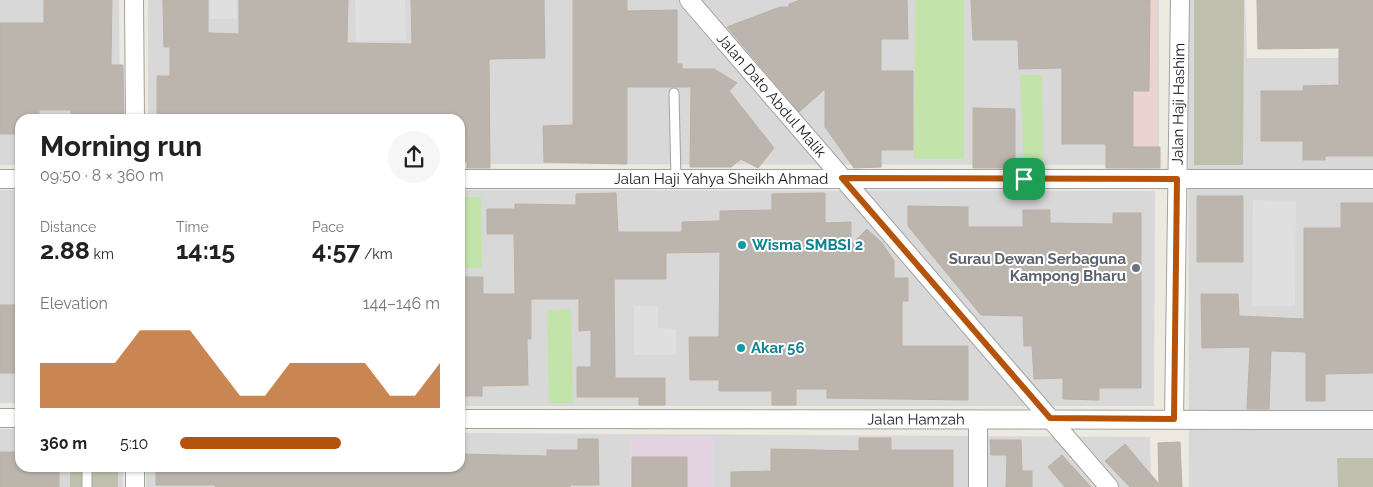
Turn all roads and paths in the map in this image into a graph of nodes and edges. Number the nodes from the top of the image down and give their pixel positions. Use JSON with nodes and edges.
{"nodes":[{"id":1,"x":134,"y":0,"type":"edge"},
{"id":2,"x":689,"y":0,"type":"edge"},
{"id":3,"x":1180,"y":0,"type":"edge"},
{"id":4,"x":674,"y":93,"type":"dead end"},
{"id":5,"x":135,"y":114,"type":"edge"},
{"id":6,"x":842,"y":178,"type":"junction"},
{"id":7,"x":0,"y":179,"type":"edge"},
{"id":8,"x":15,"y":179,"type":"edge"},
{"id":9,"x":465,"y":179,"type":"edge"},
{"id":10,"x":676,"y":179,"type":"junction"},
{"id":11,"x":1177,"y":179,"type":"junction"},
{"id":12,"x":1373,"y":179,"type":"edge"},
{"id":13,"x":0,"y":418,"type":"edge"},
{"id":14,"x":15,"y":418,"type":"edge"},
{"id":15,"x":1050,"y":418,"type":"junction"},
{"id":16,"x":465,"y":419,"type":"edge"},
{"id":17,"x":1174,"y":419,"type":"junction"},
{"id":18,"x":978,"y":420,"type":"junction"},
{"id":19,"x":1373,"y":420,"type":"edge"},
{"id":20,"x":87,"y":472,"type":"edge"},
{"id":21,"x":135,"y":472,"type":"edge"},
{"id":22,"x":87,"y":487,"type":"edge"},
{"id":23,"x":135,"y":487,"type":"edge"},
{"id":24,"x":978,"y":487,"type":"edge"},
{"id":25,"x":1109,"y":487,"type":"edge"}],
"edges":[{"from":1,"to":5,"type":"street"},
{"from":2,"to":6,"type":"street","name":"Jalan Dato Abdul Malik"},
{"from":3,"to":11,"type":"street","name":"Jalan Haji Hashim"},
{"from":4,"to":10,"type":"lane"},
{"from":6,"to":10,"type":"street","name":"Jalan Haji Yahya Sheikh Ahmad"},
{"from":6,"to":11,"type":"street","name":"Jalan Haji Yahya Sheikh Ahmad"},
{"from":6,"to":15,"type":"street","name":"Jalan Dato Abdul Malik"},
{"from":7,"to":8,"type":"street"},
{"from":9,"to":10,"type":"street","name":"Jalan Haji Yahya Sheikh Ahmad"},
{"from":11,"to":12,"type":"street","name":"Jalan Haji Yahya Sheikh Ahmad"},
{"from":11,"to":17,"type":"street","name":"Jalan Haji Hashim"},
{"from":13,"to":14,"type":"street"},
{"from":15,"to":17,"type":"street","name":"Jalan Hamzah"},
{"from":15,"to":18,"type":"street","name":"Jalan Hamzah"},
{"from":15,"to":25,"type":"street","name":"Jalan Dato Abdul Malik"},
{"from":16,"to":18,"type":"street","name":"Jalan Hamzah"},
{"from":17,"to":19,"type":"street","name":"Jalan Hamzah"},
{"from":18,"to":24,"type":"street"},
{"from":20,"to":22,"type":"lane"},
{"from":21,"to":23,"type":"street"}]}
